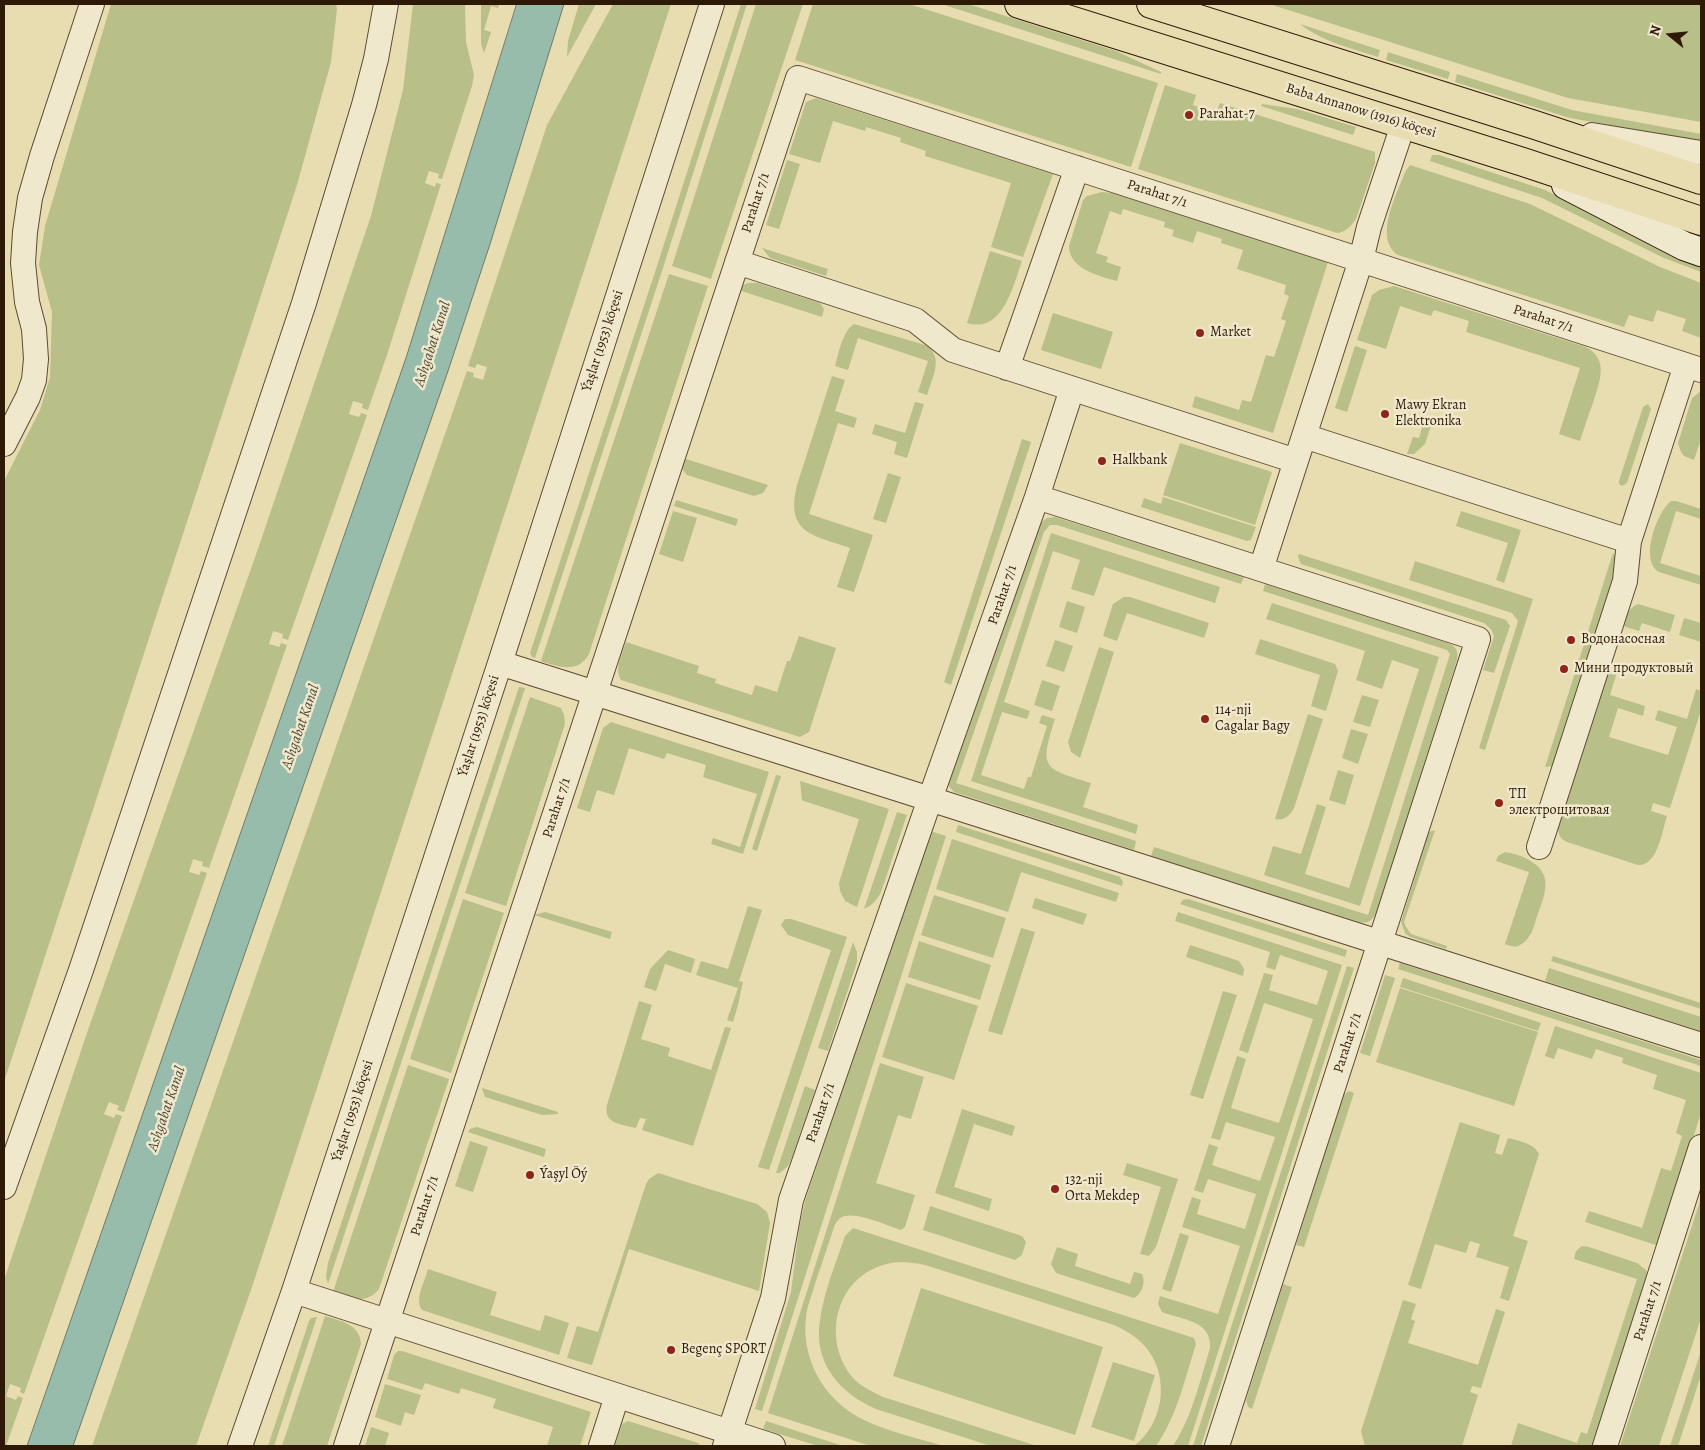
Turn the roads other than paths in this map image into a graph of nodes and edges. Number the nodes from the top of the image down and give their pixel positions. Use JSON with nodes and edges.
{"nodes":[{"id":1,"x":92,"y":4,"type":"edge"},
{"id":2,"x":386,"y":4,"type":"edge"},
{"id":3,"x":712,"y":4,"type":"edge"},
{"id":4,"x":1019,"y":4,"type":"edge"},
{"id":5,"x":1151,"y":4,"type":"edge"},
{"id":6,"x":1403,"y":125,"type":"junction"},
{"id":7,"x":1535,"y":125,"type":"junction"},
{"id":8,"x":1701,"y":153,"type":"edge"},
{"id":9,"x":1523,"y":162,"type":"junction"},
{"id":10,"x":1077,"y":168,"type":"junction"},
{"id":11,"x":1701,"y":180,"type":"edge"},
{"id":12,"x":1701,"y":221,"type":"edge"},
{"id":13,"x":1701,"y":252,"type":"edge"},
{"id":14,"x":1361,"y":260,"type":"junction"},
{"id":15,"x":737,"y":262,"type":"junction"},
{"id":16,"x":1007,"y":368,"type":"junction"},
{"id":17,"x":1694,"y":368,"type":"edge"},
{"id":18,"x":1072,"y":389,"type":"junction"},
{"id":19,"x":1304,"y":436,"type":"junction"},
{"id":20,"x":4,"y":444,"type":"edge"},
{"id":21,"x":1296,"y":461,"type":"junction"},
{"id":22,"x":1037,"y":497,"type":"junction"},
{"id":23,"x":1629,"y":541,"type":"junction"},
{"id":24,"x":1261,"y":569,"type":"junction"},
{"id":25,"x":500,"y":662,"type":"junction"},
{"id":26,"x":595,"y":693,"type":"junction"},
{"id":27,"x":930,"y":800,"type":"junction"},
{"id":28,"x":1539,"y":847,"type":"dead end"},
{"id":29,"x":1380,"y":943,"type":"junction"},
{"id":30,"x":1701,"y":1045,"type":"edge"},
{"id":31,"x":1701,"y":1147,"type":"edge"},
{"id":32,"x":4,"y":1187,"type":"edge"},
{"id":33,"x":294,"y":1291,"type":"junction"},
{"id":34,"x":387,"y":1321,"type":"junction"},
{"id":35,"x":617,"y":1396,"type":"junction"},
{"id":36,"x":728,"y":1439,"type":"edge"},
{"id":37,"x":240,"y":1446,"type":"edge"},
{"id":38,"x":346,"y":1446,"type":"edge"},
{"id":39,"x":600,"y":1446,"type":"edge"},
{"id":40,"x":773,"y":1446,"type":"edge"},
{"id":41,"x":1217,"y":1446,"type":"edge"},
{"id":42,"x":1605,"y":1446,"type":"edge"}],
"edges":[{"from":1,"to":20,"type":"street"},
{"from":2,"to":32,"type":"street"},
{"from":3,"to":25,"type":"street","name":"Ýaşlar (1953) köçesi"},
{"from":4,"to":6,"type":"main road","name":"Baba Annanow (1916) köçesi"},
{"from":5,"to":7,"type":"main road"},
{"from":6,"to":9,"type":"main road","name":"Baba Annanow (1916) köçesi"},
{"from":6,"to":14,"type":"street"},
{"from":7,"to":8,"type":"street"},
{"from":7,"to":11,"type":"main road"},
{"from":9,"to":12,"type":"main road","name":"Baba Annanow (1916) köçesi"},
{"from":9,"to":13,"type":"street"},
{"from":10,"to":14,"type":"street","name":"Parahat 7/1"},
{"from":10,"to":15,"type":"street","name":"Parahat 7/1"},
{"from":10,"to":16,"type":"street"},
{"from":14,"to":17,"type":"street","name":"Parahat 7/1"},
{"from":14,"to":19,"type":"street"},
{"from":15,"to":16,"type":"street"},
{"from":15,"to":26,"type":"street","name":"Parahat 7/1"},
{"from":16,"to":18,"type":"street"},
{"from":17,"to":23,"type":"street"},
{"from":18,"to":21,"type":"street"},
{"from":18,"to":22,"type":"street","name":"Parahat 7/1"},
{"from":19,"to":21,"type":"street"},
{"from":19,"to":23,"type":"street"},
{"from":21,"to":24,"type":"street"},
{"from":22,"to":24,"type":"street"},
{"from":22,"to":27,"type":"street","name":"Parahat 7/1"},
{"from":23,"to":28,"type":"street"},
{"from":24,"to":29,"type":"street","name":"Parahat 7/1"},
{"from":25,"to":26,"type":"street"},
{"from":25,"to":33,"type":"street","name":"Ýaşlar (1953) köçesi"},
{"from":26,"to":27,"type":"street"},
{"from":26,"to":34,"type":"street","name":"Parahat 7/1"},
{"from":27,"to":29,"type":"street"},
{"from":27,"to":36,"type":"street","name":"Parahat 7/1"},
{"from":29,"to":30,"type":"street"},
{"from":29,"to":41,"type":"street","name":"Parahat 7/1"},
{"from":31,"to":42,"type":"street","name":"Parahat 7/1"},
{"from":33,"to":34,"type":"street"},
{"from":33,"to":37,"type":"street","name":"Ýaşlar (1953) köçesi"},
{"from":34,"to":35,"type":"street"},
{"from":34,"to":38,"type":"street","name":"Parahat 7/1"},
{"from":35,"to":36,"type":"street"},
{"from":35,"to":39,"type":"street"},
{"from":36,"to":40,"type":"street"}]}
